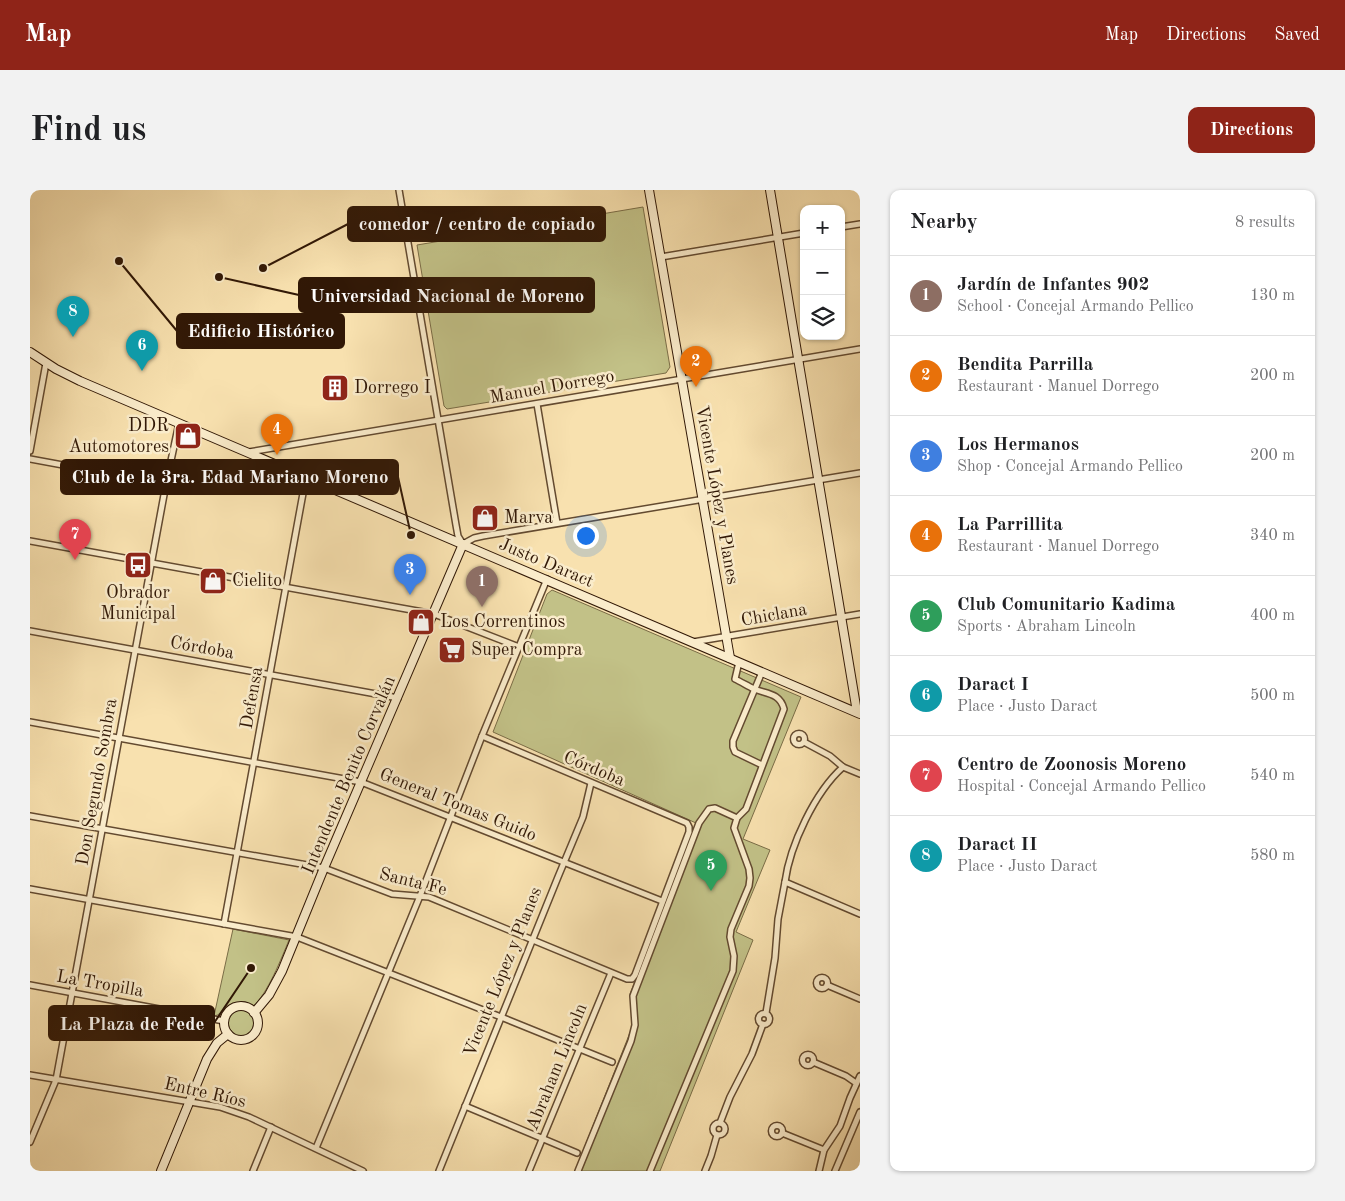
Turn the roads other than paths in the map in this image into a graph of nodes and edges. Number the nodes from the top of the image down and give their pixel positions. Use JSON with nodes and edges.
{"nodes":[{"id":1,"x":400,"y":190,"type":"edge"},
{"id":2,"x":649,"y":190,"type":"edge"},
{"id":3,"x":770,"y":190,"type":"edge"},
{"id":4,"x":860,"y":224,"type":"edge"},
{"id":5,"x":845,"y":226,"type":"edge"},
{"id":6,"x":800,"y":234,"type":"edge"},
{"id":7,"x":778,"y":238,"type":"junction"},
{"id":8,"x":661,"y":257,"type":"junction"},
{"id":9,"x":860,"y":349,"type":"edge"},
{"id":10,"x":30,"y":352,"type":"edge"},
{"id":11,"x":798,"y":360,"type":"junction"},
{"id":12,"x":46,"y":363,"type":"junction"},
{"id":13,"x":682,"y":379,"type":"junction"},
{"id":14,"x":537,"y":404,"type":"junction"},
{"id":15,"x":438,"y":421,"type":"junction"},
{"id":16,"x":179,"y":423,"type":"junction"},
{"id":17,"x":30,"y":451,"type":"edge"},
{"id":18,"x":248,"y":452,"type":"junction"},
{"id":19,"x":30,"y":459,"type":"edge"},
{"id":20,"x":860,"y":473,"type":"edge"},
{"id":21,"x":306,"y":477,"type":"junction"},
{"id":22,"x":818,"y":480,"type":"junction"},
{"id":23,"x":166,"y":484,"type":"junction"},
{"id":24,"x":702,"y":499,"type":"junction"},
{"id":25,"x":557,"y":524,"type":"junction"},
{"id":26,"x":30,"y":540,"type":"edge"},
{"id":27,"x":464,"y":544,"type":"junction"},
{"id":28,"x":152,"y":563,"type":"junction"},
{"id":29,"x":546,"y":579,"type":"junction"},
{"id":30,"x":286,"y":588,"type":"junction"},
{"id":31,"x":434,"y":614,"type":"junction"},
{"id":32,"x":860,"y":614,"type":"edge"},
{"id":33,"x":841,"y":617,"type":"junction"},
{"id":34,"x":30,"y":631,"type":"edge"},
{"id":35,"x":726,"y":637,"type":"junction"},
{"id":36,"x":693,"y":642,"type":"junction"},
{"id":37,"x":519,"y":647,"type":"junction"},
{"id":38,"x":135,"y":650,"type":"junction"},
{"id":39,"x":730,"y":658,"type":"junction"},
{"id":40,"x":739,"y":662,"type":"junction"},
{"id":41,"x":762,"y":672,"type":"junction"},
{"id":42,"x":270,"y":675,"type":"junction"},
{"id":43,"x":755,"y":689,"type":"junction"},
{"id":44,"x":398,"y":698,"type":"junction"},
{"id":45,"x":858,"y":713,"type":"edge"},
{"id":46,"x":30,"y":722,"type":"edge"},
{"id":47,"x":482,"y":736,"type":"junction"},
{"id":48,"x":119,"y":738,"type":"junction"},
{"id":49,"x":804,"y":742,"type":"dead end"},
{"id":50,"x":254,"y":762,"type":"junction"},
{"id":51,"x":762,"y":765,"type":"junction"},
{"id":52,"x":843,"y":767,"type":"junction"},
{"id":53,"x":860,"y":774,"type":"edge"},
{"id":54,"x":362,"y":782,"type":"junction"},
{"id":55,"x":591,"y":782,"type":"junction"},
{"id":56,"x":30,"y":816,"type":"edge"},
{"id":57,"x":451,"y":818,"type":"junction"},
{"id":58,"x":737,"y":818,"type":"junction"},
{"id":59,"x":103,"y":830,"type":"junction"},
{"id":60,"x":237,"y":853,"type":"junction"},
{"id":61,"x":564,"y":862,"type":"junction"},
{"id":62,"x":324,"y":868,"type":"junction"},
{"id":63,"x":785,"y":882,"type":"junction"},
{"id":64,"x":30,"y":888,"type":"edge"},
{"id":65,"x":420,"y":896,"type":"junction"},
{"id":66,"x":90,"y":900,"type":"junction"},
{"id":67,"x":662,"y":901,"type":"junction"},
{"id":68,"x":860,"y":914,"type":"edge"},
{"id":69,"x":224,"y":924,"type":"junction"},
{"id":70,"x":296,"y":937,"type":"junction"},
{"id":71,"x":533,"y":940,"type":"junction"},
{"id":72,"x":389,"y":973,"type":"junction"},
{"id":73,"x":611,"y":973,"type":"junction"},
{"id":74,"x":30,"y":985,"type":"edge"},
{"id":75,"x":827,"y":985,"type":"dead end"},
{"id":76,"x":71,"y":993,"type":"junction"},
{"id":77,"x":860,"y":999,"type":"edge"},
{"id":78,"x":254,"y":1013,"type":"junction"},
{"id":79,"x":501,"y":1017,"type":"junction"},
{"id":80,"x":224,"y":1021,"type":"junction"},
{"id":81,"x":228,"y":1034,"type":"junction"},
{"id":82,"x":579,"y":1049,"type":"junction"},
{"id":83,"x":612,"y":1062,"type":"dead end"},
{"id":84,"x":813,"y":1062,"type":"dead end"},
{"id":85,"x":30,"y":1075,"type":"edge"},
{"id":86,"x":860,"y":1076,"type":"edge"},
{"id":87,"x":56,"y":1080,"type":"junction"},
{"id":88,"x":856,"y":1083,"type":"junction"},
{"id":89,"x":188,"y":1102,"type":"junction"},
{"id":90,"x":465,"y":1106,"type":"junction"},
{"id":91,"x":860,"y":1112,"type":"edge"},
{"id":92,"x":720,"y":1123,"type":"junction"},
{"id":93,"x":271,"y":1127,"type":"junction"},
{"id":94,"x":782,"y":1133,"type":"dead end"},
{"id":95,"x":717,"y":1135,"type":"junction"},
{"id":96,"x":542,"y":1139,"type":"junction"},
{"id":97,"x":30,"y":1142,"type":"edge"},
{"id":98,"x":316,"y":1148,"type":"junction"},
{"id":99,"x":824,"y":1150,"type":"junction"},
{"id":100,"x":576,"y":1153,"type":"dead end"},
{"id":101,"x":350,"y":1165,"type":"junction"},
{"id":102,"x":161,"y":1171,"type":"edge"},
{"id":103,"x":253,"y":1171,"type":"edge"},
{"id":104,"x":347,"y":1171,"type":"edge"},
{"id":105,"x":363,"y":1171,"type":"edge"},
{"id":106,"x":439,"y":1171,"type":"edge"},
{"id":107,"x":529,"y":1171,"type":"edge"},
{"id":108,"x":578,"y":1171,"type":"edge"},
{"id":109,"x":650,"y":1171,"type":"edge"},
{"id":110,"x":705,"y":1171,"type":"edge"},
{"id":111,"x":819,"y":1171,"type":"edge"},
{"id":112,"x":835,"y":1171,"type":"edge"}],
"edges":[{"from":1,"to":15,"type":"street"},
{"from":2,"to":8,"type":"street","name":"Vicente López y Planes"},
{"from":3,"to":7,"type":"street"},
{"from":4,"to":5,"type":"street"},
{"from":6,"to":7,"type":"street"},
{"from":7,"to":8,"type":"street"},
{"from":7,"to":11,"type":"street"},
{"from":8,"to":13,"type":"street","name":"Vicente López y Planes"},
{"from":9,"to":11,"type":"street","name":"Manuel Dorrego"},
{"from":10,"to":12,"type":"street","name":"Justo Daract"},
{"from":11,"to":13,"type":"street","name":"Manuel Dorrego"},
{"from":11,"to":22,"type":"street"},
{"from":12,"to":16,"type":"street","name":"Justo Daract"},
{"from":12,"to":17,"type":"street"},
{"from":13,"to":14,"type":"street","name":"Manuel Dorrego"},
{"from":13,"to":24,"type":"street","name":"Vicente López y Planes"},
{"from":14,"to":15,"type":"street","name":"Manuel Dorrego"},
{"from":14,"to":25,"type":"street"},
{"from":15,"to":18,"type":"street","name":"Manuel Dorrego"},
{"from":15,"to":27,"type":"street"},
{"from":16,"to":18,"type":"street","name":"Justo Daract"},
{"from":16,"to":23,"type":"street","name":"Don Segundo Sombra"},
{"from":18,"to":21,"type":"street","name":"Justo Daract"},
{"from":19,"to":23,"type":"street"},
{"from":20,"to":22,"type":"street"},
{"from":21,"to":27,"type":"street","name":"Justo Daract"},
{"from":21,"to":30,"type":"street","name":"Defensa"},
{"from":22,"to":24,"type":"street"},
{"from":22,"to":33,"type":"street"},
{"from":23,"to":28,"type":"street","name":"Don Segundo Sombra"},
{"from":24,"to":25,"type":"street"},
{"from":24,"to":35,"type":"street","name":"Vicente López y Planes"},
{"from":25,"to":27,"type":"street"},
{"from":26,"to":28,"type":"street"},
{"from":27,"to":29,"type":"street","name":"Justo Daract"},
{"from":27,"to":31,"type":"street","name":"Intendente Benito Corvalán"},
{"from":28,"to":30,"type":"street"},
{"from":28,"to":38,"type":"street","name":"Don Segundo Sombra"},
{"from":29,"to":36,"type":"street","name":"Justo Daract"},
{"from":29,"to":37,"type":"street"},
{"from":30,"to":31,"type":"street"},
{"from":30,"to":42,"type":"street","name":"Defensa"},
{"from":31,"to":37,"type":"street"},
{"from":31,"to":44,"type":"street","name":"Intendente Benito Corvalán"},
{"from":32,"to":33,"type":"street","name":"Chiclana"},
{"from":33,"to":35,"type":"street","name":"Chiclana"},
{"from":33,"to":45,"type":"street"},
{"from":34,"to":38,"type":"street","name":"Córdoba"},
{"from":35,"to":36,"type":"street","name":"Chiclana"},
{"from":35,"to":39,"type":"street","name":"Vicente López y Planes"},
{"from":36,"to":39,"type":"street","name":"Justo Daract"},
{"from":37,"to":47,"type":"street"},
{"from":38,"to":42,"type":"street","name":"Córdoba"},
{"from":38,"to":48,"type":"street","name":"Don Segundo Sombra"},
{"from":39,"to":40,"type":"street","name":"Justo Daract"},
{"from":40,"to":41,"type":"street","name":"Justo Daract"},
{"from":40,"to":43,"type":"street"},
{"from":41,"to":43,"type":"street"},
{"from":41,"to":45,"type":"street","name":"Justo Daract"},
{"from":42,"to":44,"type":"street","name":"Córdoba"},
{"from":42,"to":50,"type":"street","name":"Defensa"},
{"from":43,"to":51,"type":"street"},
{"from":43,"to":51,"type":"street"},
{"from":44,"to":54,"type":"street","name":"Intendente Benito Corvalán"},
{"from":46,"to":48,"type":"street","name":"General Tomas Guido"},
{"from":47,"to":55,"type":"street","name":"Córdoba"},
{"from":47,"to":57,"type":"street"},
{"from":48,"to":50,"type":"street","name":"General Tomas Guido"},
{"from":48,"to":59,"type":"street","name":"Don Segundo Sombra"},
{"from":49,"to":52,"type":"street"},
{"from":50,"to":54,"type":"street","name":"General Tomas Guido"},
{"from":50,"to":60,"type":"street","name":"Defensa"},
{"from":51,"to":58,"type":"street"},
{"from":52,"to":53,"type":"street"},
{"from":52,"to":63,"type":"street"},
{"from":54,"to":57,"type":"street","name":"General Tomas Guido"},
{"from":54,"to":62,"type":"street","name":"Intendente Benito Corvalán"},
{"from":55,"to":61,"type":"street","name":"Vicente López y Planes"},
{"from":55,"to":67,"type":"street","name":"Córdoba"},
{"from":56,"to":59,"type":"street","name":"Santa Fe"},
{"from":57,"to":61,"type":"street","name":"General Tomas Guido"},
{"from":57,"to":65,"type":"street"},
{"from":58,"to":108,"type":"street"},
{"from":58,"to":109,"type":"street"},
{"from":59,"to":60,"type":"street","name":"Santa Fe"},
{"from":59,"to":66,"type":"street","name":"Don Segundo Sombra"},
{"from":60,"to":62,"type":"street","name":"Santa Fe"},
{"from":60,"to":69,"type":"street","name":"Defensa"},
{"from":61,"to":67,"type":"street","name":"General Tomas Guido"},
{"from":61,"to":71,"type":"street","name":"Vicente López y Planes"},
{"from":62,"to":65,"type":"street","name":"Santa Fe"},
{"from":62,"to":70,"type":"street","name":"Intendente Benito Corvalán"},
{"from":63,"to":68,"type":"street"},
{"from":63,"to":92,"type":"street"},
{"from":64,"to":66,"type":"street"},
{"from":65,"to":71,"type":"street","name":"Santa Fe"},
{"from":65,"to":72,"type":"street"},
{"from":66,"to":69,"type":"street"},
{"from":66,"to":76,"type":"street","name":"Don Segundo Sombra"},
{"from":67,"to":73,"type":"street","name":"Santa Fe"},
{"from":69,"to":70,"type":"street"},
{"from":70,"to":72,"type":"street"},
{"from":70,"to":78,"type":"street","name":"Intendente Benito Corvalán"},
{"from":71,"to":73,"type":"street","name":"Santa Fe"},
{"from":71,"to":79,"type":"street","name":"Vicente López y Planes"},
{"from":72,"to":79,"type":"street"},
{"from":72,"to":98,"type":"street"},
{"from":73,"to":82,"type":"street","name":"Abraham Lincoln"},
{"from":74,"to":76,"type":"street","name":"La Tropilla"},
{"from":75,"to":77,"type":"street"},
{"from":76,"to":80,"type":"street","name":"La Tropilla"},
{"from":76,"to":87,"type":"street","name":"Don Segundo Sombra"},
{"from":78,"to":80,"type":"street"},
{"from":78,"to":81,"type":"street"},
{"from":79,"to":82,"type":"street"},
{"from":79,"to":90,"type":"street","name":"Vicente López y Planes"},
{"from":80,"to":81,"type":"street"},
{"from":81,"to":89,"type":"street"},
{"from":82,"to":83,"type":"street"},
{"from":82,"to":96,"type":"street","name":"Abraham Lincoln"},
{"from":84,"to":88,"type":"street"},
{"from":85,"to":87,"type":"street","name":"Entre Ríos"},
{"from":86,"to":88,"type":"street"},
{"from":87,"to":89,"type":"street","name":"Entre Ríos"},
{"from":87,"to":97,"type":"street","name":"Don Segundo Sombra"},
{"from":88,"to":99,"type":"street"},
{"from":89,"to":93,"type":"street","name":"Entre Ríos"},
{"from":89,"to":102,"type":"street"},
{"from":90,"to":96,"type":"street"},
{"from":90,"to":106,"type":"street","name":"Vicente López y Planes"},
{"from":91,"to":112,"type":"street"},
{"from":92,"to":95,"type":"street"},
{"from":92,"to":95,"type":"street"},
{"from":93,"to":98,"type":"street","name":"Entre Ríos"},
{"from":93,"to":103,"type":"street"},
{"from":94,"to":99,"type":"street"},
{"from":95,"to":110,"type":"street"},
{"from":96,"to":100,"type":"street"},
{"from":96,"to":107,"type":"street","name":"Abraham Lincoln"},
{"from":98,"to":101,"type":"street","name":"Entre Ríos"},
{"from":99,"to":111,"type":"street"},
{"from":101,"to":104,"type":"street"},
{"from":101,"to":105,"type":"street","name":"Entre Ríos"}]}
